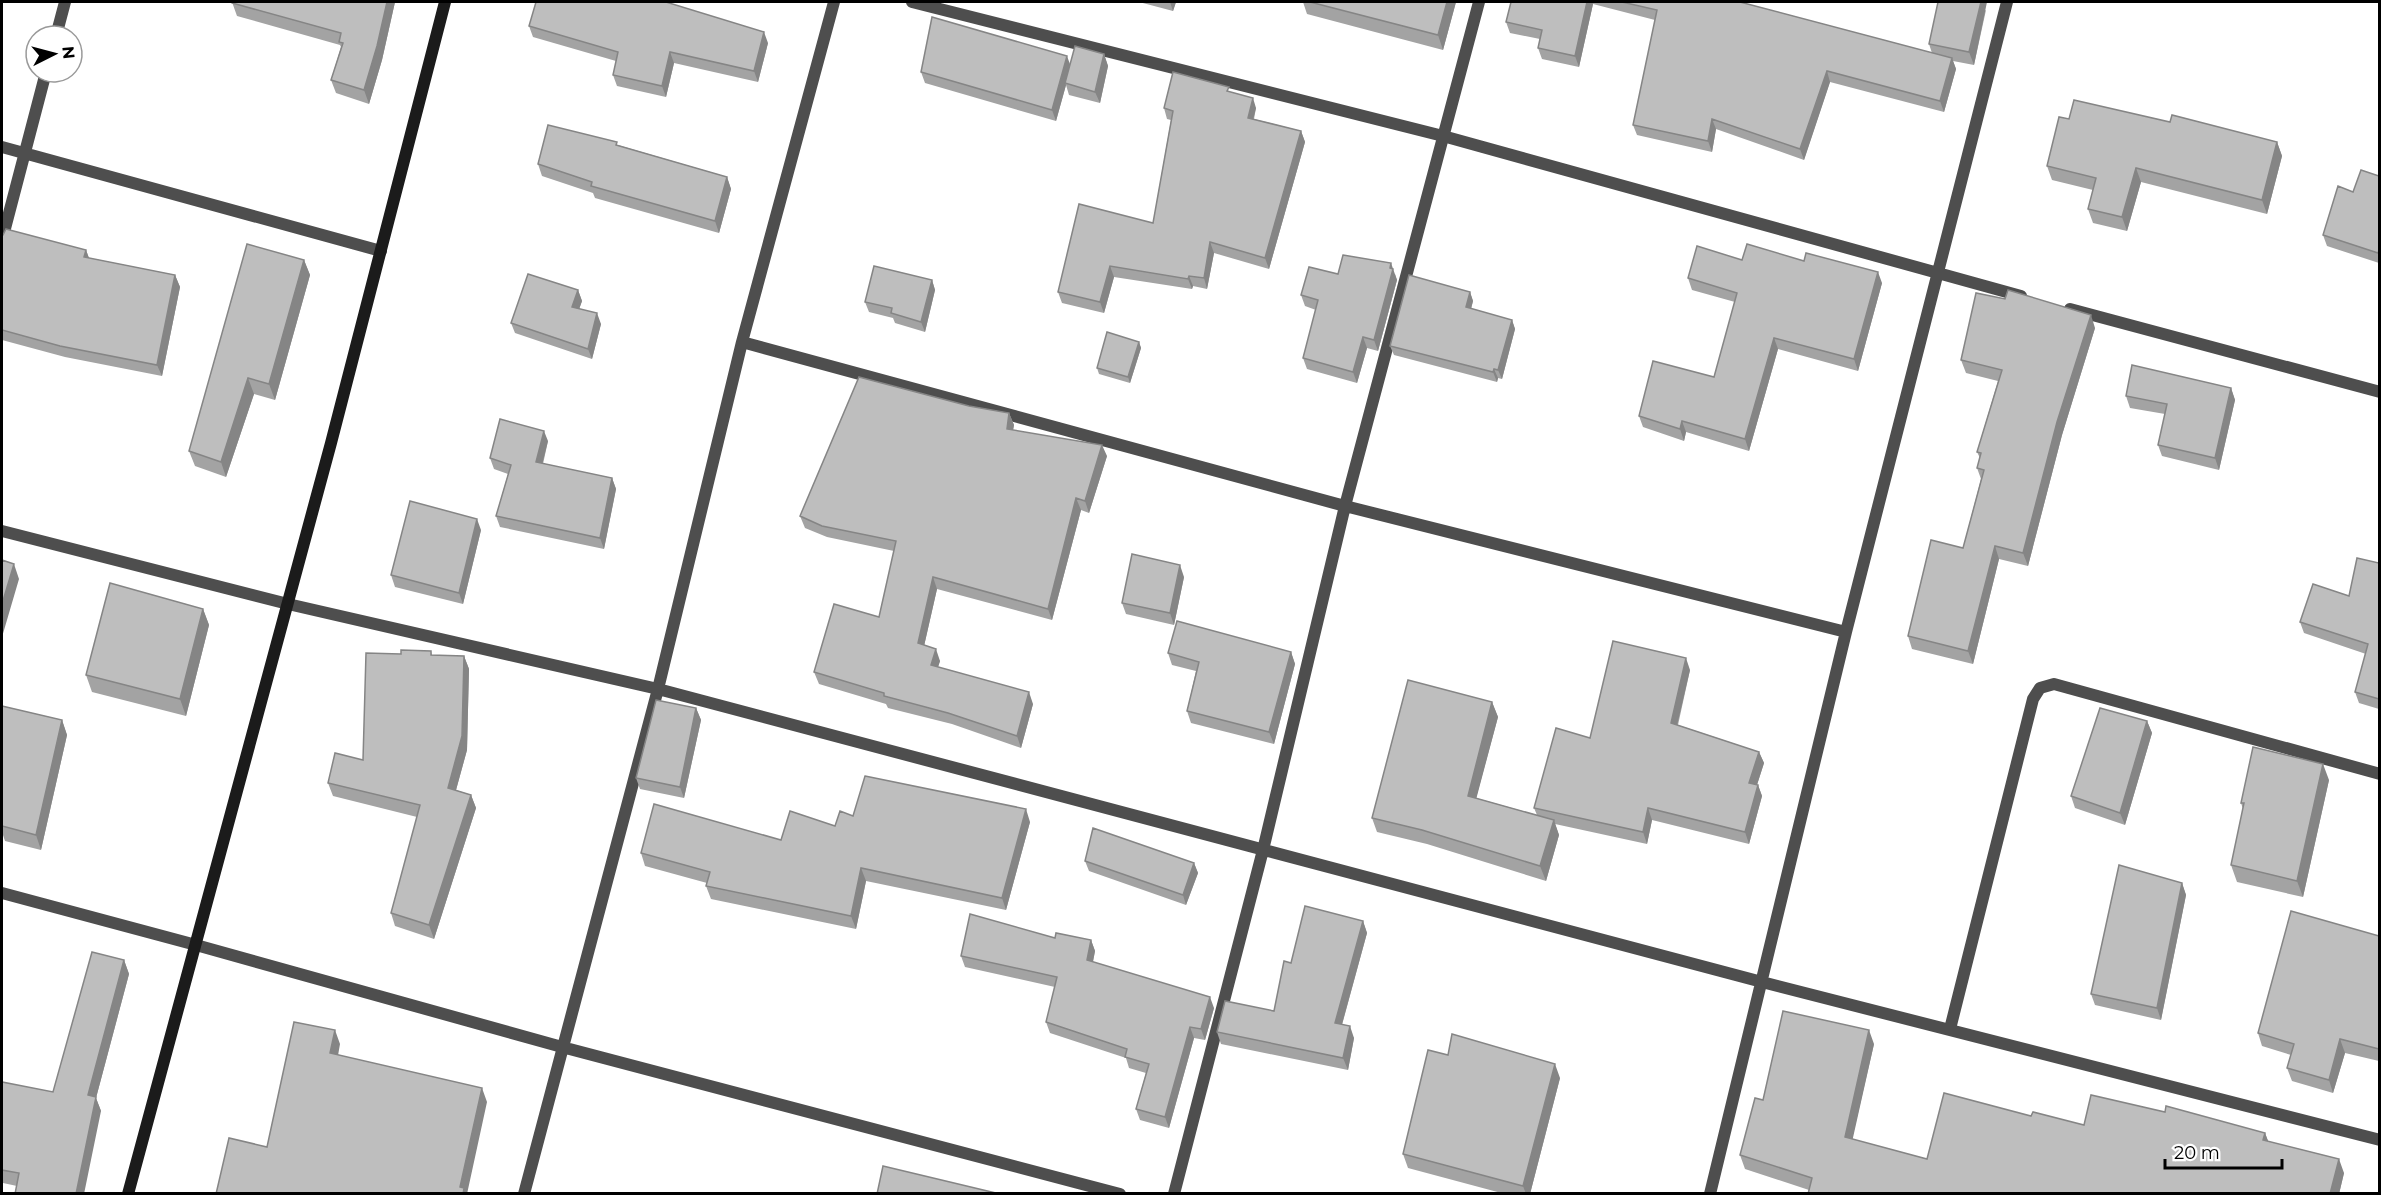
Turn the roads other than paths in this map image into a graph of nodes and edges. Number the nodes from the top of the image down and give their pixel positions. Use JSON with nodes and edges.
{"nodes":[{"id":1,"x":65,"y":2,"type":"edge"},
{"id":2,"x":445,"y":2,"type":"edge"},
{"id":3,"x":834,"y":2,"type":"edge"},
{"id":4,"x":912,"y":2,"type":"edge"},
{"id":5,"x":1479,"y":2,"type":"edge"},
{"id":6,"x":2007,"y":2,"type":"edge"},
{"id":7,"x":59,"y":24,"type":"edge"},
{"id":8,"x":43,"y":84,"type":"edge"},
{"id":9,"x":1443,"y":136,"type":"junction"},
{"id":10,"x":2,"y":147,"type":"edge"},
{"id":11,"x":25,"y":153,"type":"junction"},
{"id":12,"x":2,"y":240,"type":"edge"},
{"id":13,"x":381,"y":251,"type":"junction"},
{"id":14,"x":1939,"y":274,"type":"junction"},
{"id":15,"x":2032,"y":299,"type":"edge"},
{"id":16,"x":2055,"y":305,"type":"edge"},
{"id":17,"x":742,"y":342,"type":"junction"},
{"id":18,"x":2379,"y":392,"type":"edge"},
{"id":19,"x":1345,"y":506,"type":"junction"},
{"id":20,"x":2,"y":531,"type":"edge"},
{"id":21,"x":288,"y":604,"type":"junction"},
{"id":22,"x":1846,"y":632,"type":"junction"},
{"id":23,"x":658,"y":689,"type":"junction"},
{"id":24,"x":2379,"y":774,"type":"edge"},
{"id":25,"x":1263,"y":850,"type":"junction"},
{"id":26,"x":2,"y":893,"type":"edge"},
{"id":27,"x":196,"y":945,"type":"junction"},
{"id":28,"x":1762,"y":982,"type":"junction"},
{"id":29,"x":1950,"y":1029,"type":"junction"},
{"id":30,"x":562,"y":1047,"type":"junction"},
{"id":31,"x":2379,"y":1140,"type":"edge"},
{"id":32,"x":128,"y":1194,"type":"edge"},
{"id":33,"x":524,"y":1194,"type":"edge"},
{"id":34,"x":1120,"y":1194,"type":"edge"},
{"id":35,"x":1174,"y":1194,"type":"edge"},
{"id":36,"x":1710,"y":1194,"type":"edge"}],
"edges":[{"from":1,"to":7,"type":"street"},
{"from":2,"to":13,"type":"main road"},
{"from":3,"to":17,"type":"street"},
{"from":4,"to":9,"type":"street"},
{"from":5,"to":9,"type":"street"},
{"from":6,"to":14,"type":"street"},
{"from":8,"to":11,"type":"street"},
{"from":9,"to":14,"type":"street"},
{"from":9,"to":19,"type":"street"},
{"from":10,"to":11,"type":"street"},
{"from":11,"to":12,"type":"street"},
{"from":11,"to":13,"type":"street"},
{"from":13,"to":21,"type":"main road"},
{"from":14,"to":15,"type":"street"},
{"from":14,"to":22,"type":"street"},
{"from":16,"to":18,"type":"street"},
{"from":17,"to":19,"type":"street"},
{"from":17,"to":23,"type":"street"},
{"from":19,"to":22,"type":"street"},
{"from":19,"to":25,"type":"street"},
{"from":20,"to":21,"type":"street"},
{"from":21,"to":23,"type":"street"},
{"from":21,"to":27,"type":"main road"},
{"from":22,"to":28,"type":"street"},
{"from":23,"to":25,"type":"street"},
{"from":23,"to":30,"type":"street"},
{"from":24,"to":29,"type":"street"},
{"from":25,"to":28,"type":"street"},
{"from":25,"to":35,"type":"street"},
{"from":26,"to":27,"type":"street"},
{"from":27,"to":30,"type":"street"},
{"from":27,"to":32,"type":"main road"},
{"from":28,"to":29,"type":"street"},
{"from":28,"to":36,"type":"street"},
{"from":29,"to":31,"type":"street"},
{"from":30,"to":33,"type":"street"},
{"from":30,"to":34,"type":"street"}]}
